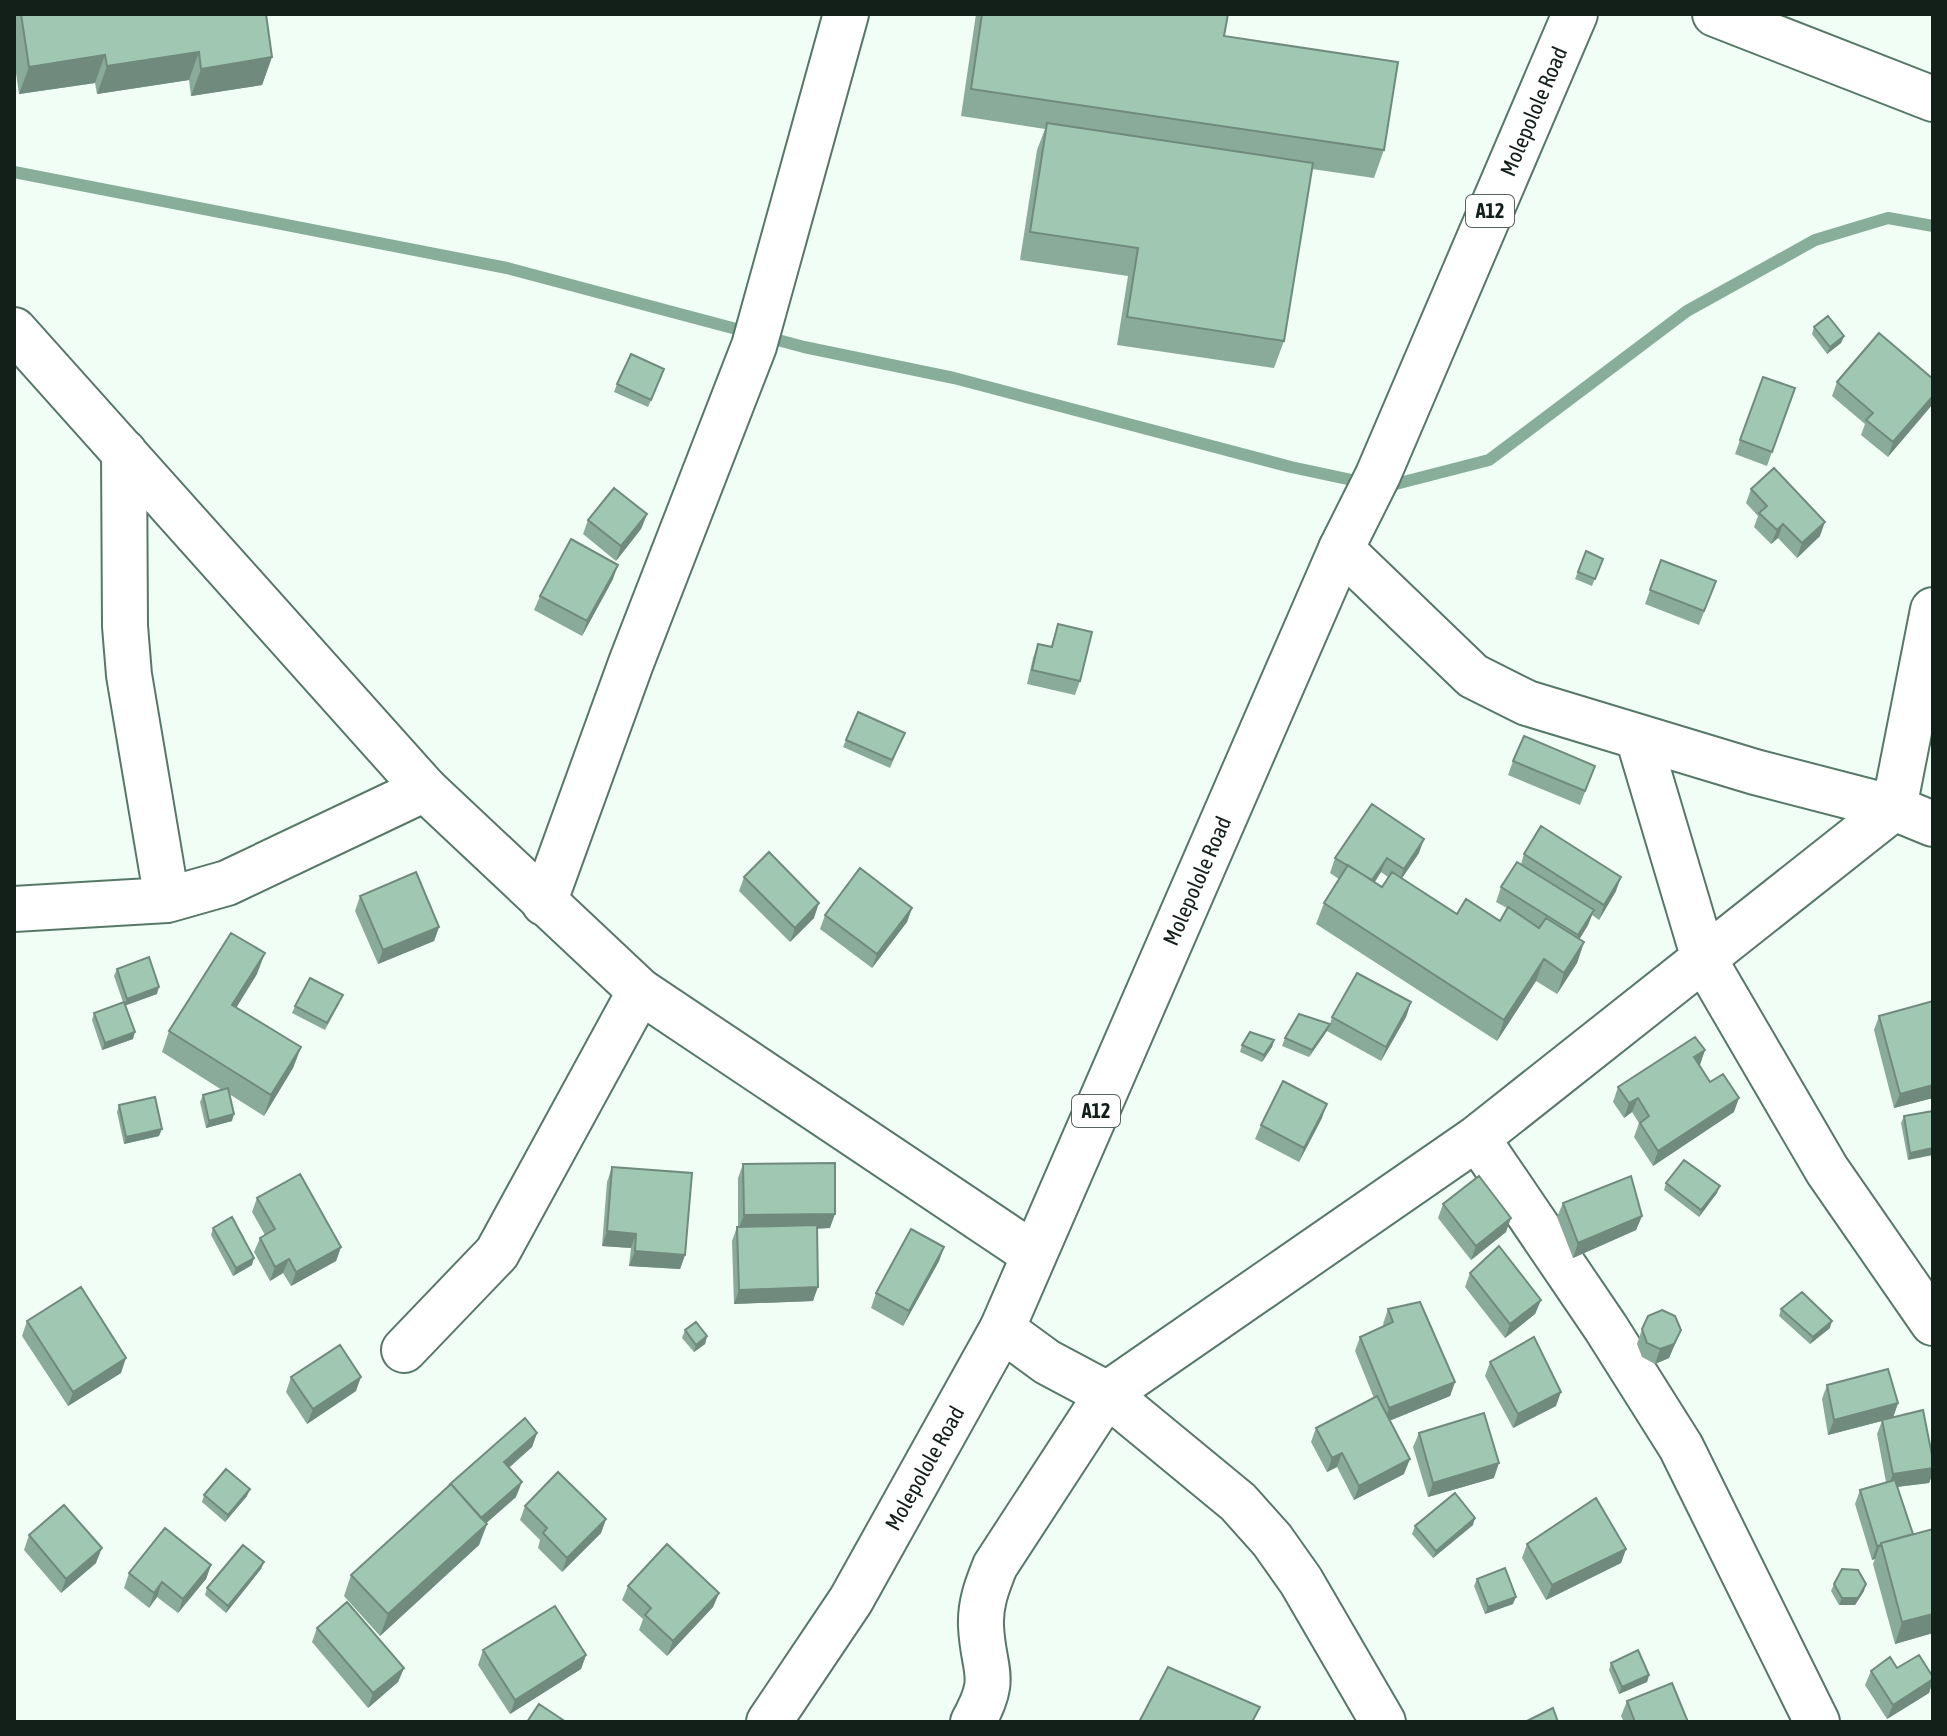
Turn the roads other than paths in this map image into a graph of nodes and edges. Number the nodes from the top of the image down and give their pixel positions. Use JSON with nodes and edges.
{"nodes":[{"id":1,"x":846,"y":14,"type":"edge"},
{"id":2,"x":1575,"y":14,"type":"edge"},
{"id":3,"x":1715,"y":14,"type":"edge"},
{"id":4,"x":1933,"y":99,"type":"edge"},
{"id":5,"x":14,"y":330,"type":"edge"},
{"id":6,"x":124,"y":452,"type":"junction"},
{"id":7,"x":1341,"y":549,"type":"junction"},
{"id":8,"x":1933,"y":610,"type":"edge"},
{"id":9,"x":1638,"y":737,"type":"junction"},
{"id":10,"x":425,"y":789,"type":"junction"},
{"id":11,"x":1914,"y":816,"type":"edge"},
{"id":12,"x":167,"y":900,"type":"junction"},
{"id":13,"x":544,"y":903,"type":"junction"},
{"id":14,"x":14,"y":909,"type":"edge"},
{"id":15,"x":1704,"y":959,"type":"junction"},
{"id":16,"x":640,"y":991,"type":"junction"},
{"id":17,"x":1477,"y":1138,"type":"junction"},
{"id":18,"x":1033,"y":1254,"type":"junction"},
{"id":19,"x":1933,"y":1323,"type":"edge"},
{"id":20,"x":1002,"y":1329,"type":"junction"},
{"id":21,"x":404,"y":1350,"type":"dead end"},
{"id":22,"x":1107,"y":1394,"type":"junction"},
{"id":23,"x":769,"y":1722,"type":"edge"},
{"id":24,"x":973,"y":1722,"type":"edge"},
{"id":25,"x":1383,"y":1722,"type":"edge"},
{"id":26,"x":1817,"y":1722,"type":"edge"}],
"edges":[{"from":1,"to":13,"type":"street"},
{"from":2,"to":7,"type":"street","name":"Molepolole Road","number":"A12"},
{"from":3,"to":4,"type":"street"},
{"from":5,"to":6,"type":"street"},
{"from":6,"to":10,"type":"street"},
{"from":6,"to":12,"type":"street"},
{"from":7,"to":9,"type":"street"},
{"from":7,"to":18,"type":"street","name":"Molepolole Road","number":"A12"},
{"from":8,"to":11,"type":"street"},
{"from":9,"to":11,"type":"street"},
{"from":9,"to":15,"type":"street"},
{"from":10,"to":12,"type":"street"},
{"from":10,"to":13,"type":"street"},
{"from":11,"to":15,"type":"street"},
{"from":12,"to":14,"type":"street"},
{"from":13,"to":16,"type":"street"},
{"from":15,"to":17,"type":"street"},
{"from":15,"to":19,"type":"street"},
{"from":16,"to":18,"type":"street"},
{"from":16,"to":21,"type":"street"},
{"from":17,"to":22,"type":"street"},
{"from":17,"to":26,"type":"street"},
{"from":18,"to":20,"type":"street","name":"Molepolole Road","number":"A12"},
{"from":20,"to":22,"type":"street"},
{"from":20,"to":23,"type":"street","name":"Molepolole Road","number":"A12"},
{"from":22,"to":24,"type":"street"},
{"from":22,"to":25,"type":"street"}]}
